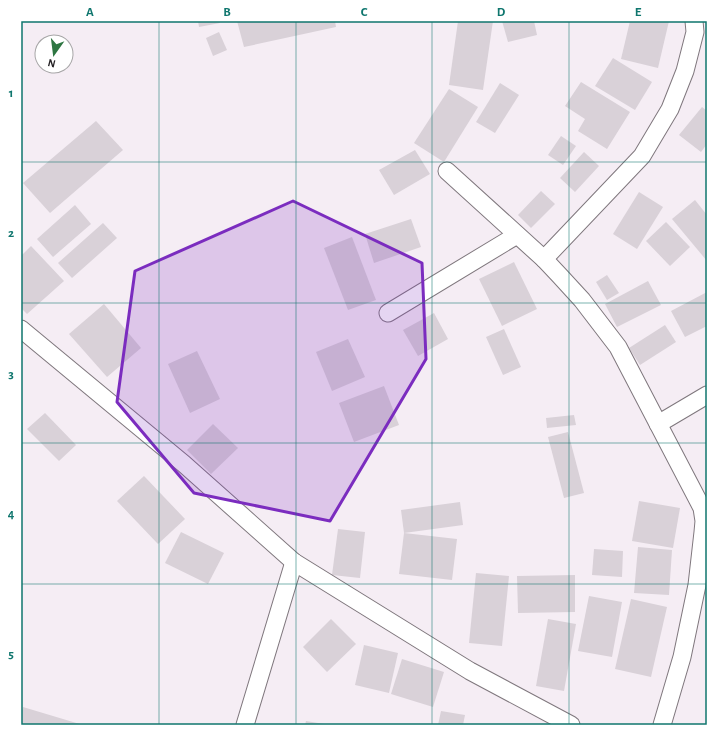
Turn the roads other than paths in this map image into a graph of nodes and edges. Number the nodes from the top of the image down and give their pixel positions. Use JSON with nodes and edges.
{"nodes":[{"id":1,"x":694,"y":21,"type":"edge"},
{"id":2,"x":447,"y":171,"type":"dead end"},
{"id":3,"x":517,"y":235,"type":"junction"},
{"id":4,"x":544,"y":259,"type":"junction"},
{"id":5,"x":388,"y":313,"type":"dead end"},
{"id":6,"x":21,"y":329,"type":"edge"},
{"id":7,"x":707,"y":395,"type":"edge"},
{"id":8,"x":658,"y":424,"type":"junction"},
{"id":9,"x":294,"y":562,"type":"junction"},
{"id":10,"x":245,"y":725,"type":"edge"},
{"id":11,"x":571,"y":725,"type":"edge"},
{"id":12,"x":662,"y":725,"type":"edge"}],
"edges":[{"from":1,"to":4,"type":"street"},
{"from":2,"to":3,"type":"street"},
{"from":3,"to":4,"type":"street"},
{"from":3,"to":5,"type":"street"},
{"from":4,"to":8,"type":"street"},
{"from":6,"to":9,"type":"street"},
{"from":7,"to":8,"type":"street"},
{"from":8,"to":12,"type":"street"},
{"from":9,"to":10,"type":"street"},
{"from":9,"to":11,"type":"street"}]}
